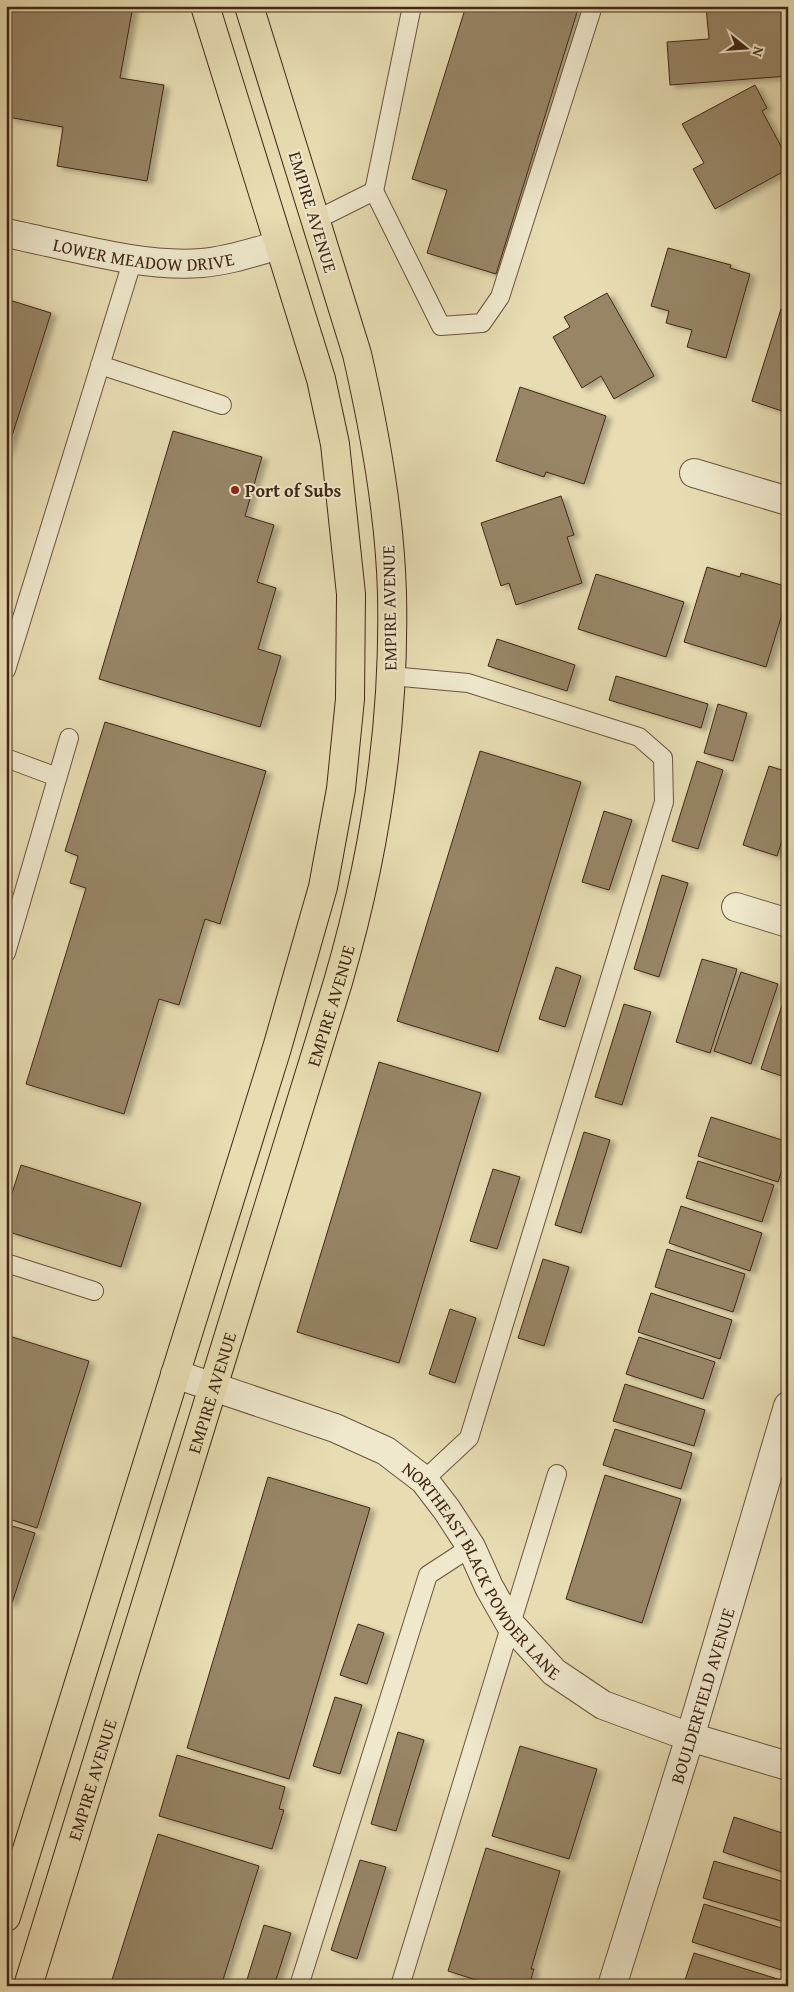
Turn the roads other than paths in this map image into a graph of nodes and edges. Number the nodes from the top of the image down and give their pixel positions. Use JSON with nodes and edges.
{"nodes":[{"id":1,"x":205,"y":6,"type":"edge"},
{"id":2,"x":249,"y":6,"type":"edge"},
{"id":3,"x":412,"y":6,"type":"edge"},
{"id":4,"x":593,"y":6,"type":"edge"},
{"id":5,"x":374,"y":191,"type":"junction"},
{"id":6,"x":316,"y":220,"type":"junction"},
{"id":7,"x":6,"y":233,"type":"edge"},
{"id":8,"x":279,"y":245,"type":"junction"},
{"id":9,"x":134,"y":259,"type":"junction"},
{"id":10,"x":100,"y":365,"type":"junction"},
{"id":11,"x":222,"y":406,"type":"dead end"},
{"id":12,"x":694,"y":473,"type":"dead end"},
{"id":13,"x":788,"y":501,"type":"edge"},
{"id":14,"x":6,"y":670,"type":"edge"},
{"id":15,"x":391,"y":676,"type":"junction"},
{"id":16,"x":69,"y":738,"type":"dead end"},
{"id":17,"x":6,"y":758,"type":"edge"},
{"id":18,"x":57,"y":778,"type":"junction"},
{"id":19,"x":736,"y":907,"type":"dead end"},
{"id":20,"x":788,"y":923,"type":"edge"},
{"id":21,"x":6,"y":953,"type":"edge"},
{"id":22,"x":6,"y":1263,"type":"edge"},
{"id":23,"x":94,"y":1291,"type":"dead end"},
{"id":24,"x":176,"y":1374,"type":"junction"},
{"id":25,"x":213,"y":1386,"type":"junction"},
{"id":26,"x":788,"y":1406,"type":"edge"},
{"id":27,"x":558,"y":1474,"type":"dead end"},
{"id":28,"x":424,"y":1480,"type":"junction"},
{"id":29,"x":471,"y":1547,"type":"junction"},
{"id":30,"x":510,"y":1624,"type":"junction"},
{"id":31,"x":690,"y":1737,"type":"junction"},
{"id":32,"x":788,"y":1766,"type":"edge"},
{"id":33,"x":6,"y":1917,"type":"edge"},
{"id":34,"x":28,"y":1986,"type":"edge"},
{"id":35,"x":299,"y":1986,"type":"edge"},
{"id":36,"x":400,"y":1986,"type":"edge"},
{"id":37,"x":612,"y":1986,"type":"edge"}],
"edges":[{"from":1,"to":8,"type":"highway"},
{"from":2,"to":6,"type":"highway","name":"EMPIRE AVENUE"},
{"from":3,"to":5,"type":"lane"},
{"from":4,"to":5,"type":"lane"},
{"from":5,"to":6,"type":"lane"},
{"from":6,"to":15,"type":"highway","name":"EMPIRE AVENUE"},
{"from":7,"to":9,"type":"street","name":"LOWER MEADOW DRIVE"},
{"from":8,"to":9,"type":"street","name":"LOWER MEADOW DRIVE"},
{"from":8,"to":24,"type":"highway"},
{"from":9,"to":10,"type":"lane"},
{"from":10,"to":11,"type":"lane"},
{"from":10,"to":14,"type":"lane"},
{"from":12,"to":13,"type":"street"},
{"from":15,"to":25,"type":"highway","name":"EMPIRE AVENUE"},
{"from":15,"to":28,"type":"lane"},
{"from":16,"to":18,"type":"lane"},
{"from":17,"to":18,"type":"lane"},
{"from":18,"to":21,"type":"lane"},
{"from":19,"to":20,"type":"street"},
{"from":22,"to":23,"type":"lane"},
{"from":24,"to":25,"type":"street","name":"NORTHEAST BLACK POWDER LANE"},
{"from":24,"to":33,"type":"highway"},
{"from":25,"to":28,"type":"street","name":"NORTHEAST BLACK POWDER LANE"},
{"from":25,"to":34,"type":"highway","name":"EMPIRE AVENUE"},
{"from":26,"to":31,"type":"street","name":"BOULDERFIELD AVENUE"},
{"from":27,"to":30,"type":"lane"},
{"from":28,"to":29,"type":"street","name":"NORTHEAST BLACK POWDER LANE"},
{"from":29,"to":30,"type":"street","name":"NORTHEAST BLACK POWDER LANE"},
{"from":29,"to":35,"type":"lane"},
{"from":30,"to":31,"type":"street","name":"NORTHEAST BLACK POWDER LANE"},
{"from":30,"to":36,"type":"lane"},
{"from":31,"to":32,"type":"street","name":"NORTHEAST BLACK POWDER LANE"},
{"from":31,"to":37,"type":"street","name":"BOULDERFIELD AVENUE"}]}
